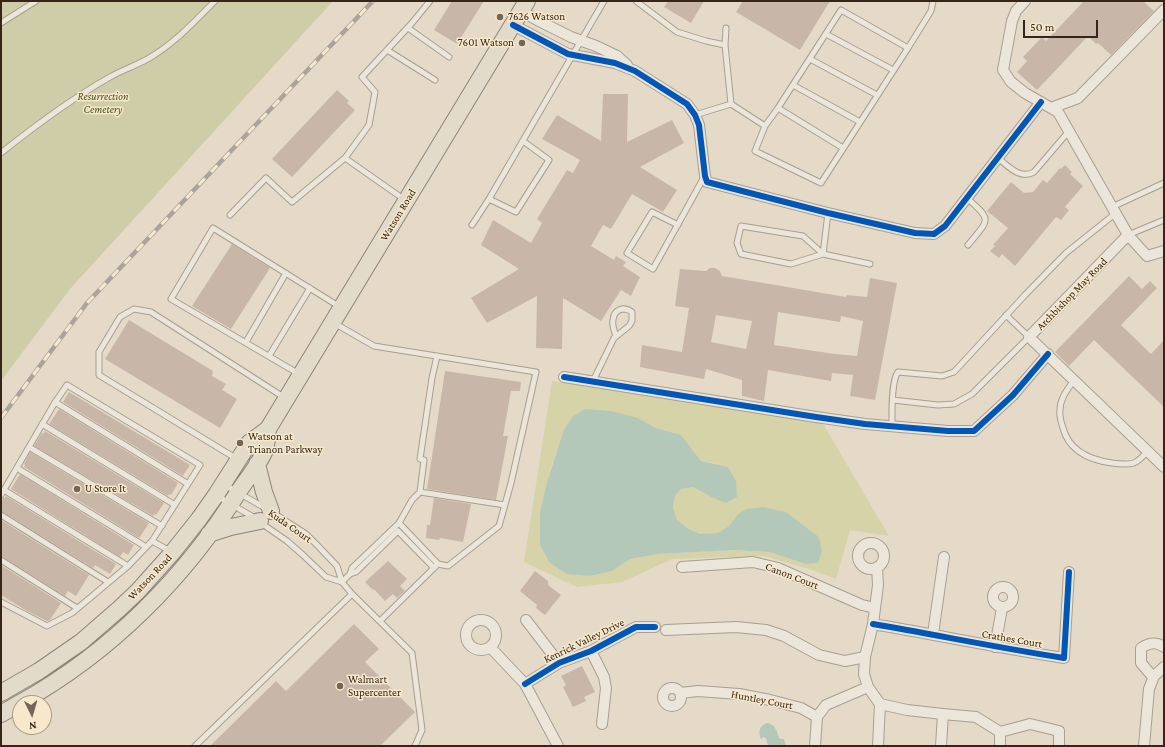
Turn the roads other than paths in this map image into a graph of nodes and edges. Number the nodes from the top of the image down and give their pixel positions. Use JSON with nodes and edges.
{"nodes":[{"id":1,"x":36,"y":1,"type":"edge"},
{"id":2,"x":215,"y":1,"type":"edge"},
{"id":3,"x":430,"y":1,"type":"edge"},
{"id":4,"x":604,"y":1,"type":"edge"},
{"id":5,"x":636,"y":1,"type":"edge"},
{"id":6,"x":932,"y":1,"type":"edge"},
{"id":7,"x":1025,"y":1,"type":"edge"},
{"id":8,"x":524,"y":6,"type":"edge"},
{"id":9,"x":1164,"y":10,"type":"edge"},
{"id":10,"x":1,"y":23,"type":"edge"},
{"id":11,"x":513,"y":25,"type":"junction"},
{"id":12,"x":408,"y":28,"type":"junction"},
{"id":13,"x":726,"y":28,"type":"dead end"},
{"id":14,"x":826,"y":34,"type":"junction"},
{"id":15,"x":580,"y":41,"type":"junction"},
{"id":16,"x":725,"y":45,"type":"junction"},
{"id":17,"x":908,"y":48,"type":"junction"},
{"id":18,"x":387,"y":50,"type":"junction"},
{"id":19,"x":572,"y":55,"type":"junction"},
{"id":20,"x":449,"y":57,"type":"dead end"},
{"id":21,"x":810,"y":59,"type":"junction"},
{"id":22,"x":893,"y":70,"type":"junction"},
{"id":23,"x":635,"y":71,"type":"junction"},
{"id":24,"x":435,"y":80,"type":"dead end"},
{"id":25,"x":793,"y":84,"type":"junction"},
{"id":26,"x":877,"y":95,"type":"junction"},
{"id":27,"x":1042,"y":102,"type":"junction"},
{"id":28,"x":731,"y":104,"type":"junction"},
{"id":29,"x":778,"y":108,"type":"junction"},
{"id":30,"x":1051,"y":108,"type":"junction"},
{"id":31,"x":695,"y":115,"type":"junction"},
{"id":32,"x":860,"y":122,"type":"junction"},
{"id":33,"x":765,"y":126,"type":"junction"},
{"id":34,"x":1069,"y":131,"type":"junction"},
{"id":35,"x":523,"y":141,"type":"junction"},
{"id":36,"x":843,"y":148,"type":"junction"},
{"id":37,"x":1,"y":153,"type":"edge"},
{"id":38,"x":345,"y":158,"type":"junction"},
{"id":39,"x":998,"y":158,"type":"junction"},
{"id":40,"x":704,"y":176,"type":"junction"},
{"id":41,"x":1164,"y":183,"type":"edge"},
{"id":42,"x":966,"y":198,"type":"junction"},
{"id":43,"x":489,"y":199,"type":"junction"},
{"id":44,"x":406,"y":200,"type":"junction"},
{"id":45,"x":1114,"y":210,"type":"junction"},
{"id":46,"x":828,"y":213,"type":"junction"},
{"id":47,"x":230,"y":215,"type":"dead end"},
{"id":48,"x":1164,"y":220,"type":"edge"},
{"id":49,"x":472,"y":225,"type":"dead end"},
{"id":50,"x":678,"y":225,"type":"junction"},
{"id":51,"x":1128,"y":235,"type":"junction"},
{"id":52,"x":968,"y":245,"type":"dead end"},
{"id":53,"x":1164,"y":251,"type":"edge"},
{"id":54,"x":823,"y":254,"type":"junction"},
{"id":55,"x":870,"y":264,"type":"dead end"},
{"id":56,"x":286,"y":273,"type":"junction"},
{"id":57,"x":310,"y":288,"type":"junction"},
{"id":58,"x":342,"y":308,"type":"junction"},
{"id":59,"x":1006,"y":315,"type":"junction"},
{"id":60,"x":333,"y":323,"type":"junction"},
{"id":61,"x":616,"y":336,"type":"junction"},
{"id":62,"x":1029,"y":337,"type":"junction"},
{"id":63,"x":246,"y":342,"type":"junction"},
{"id":64,"x":1048,"y":354,"type":"junction"},
{"id":65,"x":269,"y":356,"type":"junction"},
{"id":66,"x":437,"y":356,"type":"junction"},
{"id":67,"x":301,"y":374,"type":"junction"},
{"id":68,"x":564,"y":377,"type":"dead end"},
{"id":69,"x":1074,"y":380,"type":"junction"},
{"id":70,"x":593,"y":382,"type":"junction"},
{"id":71,"x":286,"y":399,"type":"junction"},
{"id":72,"x":893,"y":400,"type":"junction"},
{"id":73,"x":55,"y":402,"type":"junction"},
{"id":74,"x":42,"y":424,"type":"junction"},
{"id":75,"x":892,"y":425,"type":"junction"},
{"id":76,"x":268,"y":429,"type":"junction"},
{"id":77,"x":29,"y":447,"type":"junction"},
{"id":78,"x":1148,"y":451,"type":"junction"},
{"id":79,"x":238,"y":460,"type":"junction"},
{"id":80,"x":257,"y":464,"type":"junction"},
{"id":81,"x":1164,"y":467,"type":"edge"},
{"id":82,"x":17,"y":468,"type":"junction"},
{"id":83,"x":188,"y":484,"type":"junction"},
{"id":84,"x":4,"y":490,"type":"junction"},
{"id":85,"x":220,"y":490,"type":"junction"},
{"id":86,"x":420,"y":492,"type":"junction"},
{"id":87,"x":1,"y":495,"type":"edge"},
{"id":88,"x":235,"y":498,"type":"junction"},
{"id":89,"x":174,"y":505,"type":"junction"},
{"id":90,"x":505,"y":505,"type":"junction"},
{"id":91,"x":1,"y":514,"type":"edge"},
{"id":92,"x":265,"y":516,"type":"junction"},
{"id":93,"x":399,"y":523,"type":"junction"},
{"id":94,"x":162,"y":526,"type":"junction"},
{"id":95,"x":209,"y":534,"type":"junction"},
{"id":96,"x":152,"y":541,"type":"junction"},
{"id":97,"x":146,"y":547,"type":"junction"},
{"id":98,"x":172,"y":553,"type":"junction"},
{"id":99,"x":944,"y":557,"type":"dead end"},
{"id":100,"x":1,"y":560,"type":"edge"},
{"id":101,"x":128,"y":566,"type":"junction"},
{"id":102,"x":436,"y":566,"type":"junction"},
{"id":103,"x":682,"y":567,"type":"dead end"},
{"id":104,"x":877,"y":567,"type":"dead end"},
{"id":105,"x":1069,"y":572,"type":"dead end"},
{"id":106,"x":350,"y":574,"type":"junction"},
{"id":107,"x":108,"y":582,"type":"junction"},
{"id":108,"x":342,"y":582,"type":"junction"},
{"id":109,"x":352,"y":594,"type":"junction"},
{"id":110,"x":1,"y":602,"type":"edge"},
{"id":111,"x":77,"y":608,"type":"junction"},
{"id":112,"x":875,"y":608,"type":"junction"},
{"id":113,"x":1002,"y":608,"type":"dead end"},
{"id":114,"x":526,"y":620,"type":"dead end"},
{"id":115,"x":380,"y":621,"type":"junction"},
{"id":116,"x":873,"y":624,"type":"junction"},
{"id":117,"x":655,"y":627,"type":"dead end"},
{"id":118,"x":666,"y":630,"type":"dead end"},
{"id":119,"x":933,"y":634,"type":"junction"},
{"id":120,"x":490,"y":647,"type":"dead end"},
{"id":121,"x":995,"y":647,"type":"junction"},
{"id":122,"x":1164,"y":647,"type":"edge"},
{"id":123,"x":591,"y":651,"type":"junction"},
{"id":124,"x":865,"y":657,"type":"junction"},
{"id":125,"x":559,"y":663,"type":"junction"},
{"id":126,"x":1164,"y":667,"type":"edge"},
{"id":127,"x":1153,"y":678,"type":"junction"},
{"id":128,"x":525,"y":684,"type":"junction"},
{"id":129,"x":868,"y":687,"type":"junction"},
{"id":130,"x":1,"y":693,"type":"edge"},
{"id":131,"x":680,"y":693,"type":"dead end"},
{"id":132,"x":33,"y":695,"type":"edge"},
{"id":133,"x":880,"y":704,"type":"junction"},
{"id":134,"x":12,"y":708,"type":"edge"},
{"id":135,"x":1,"y":714,"type":"edge"},
{"id":136,"x":943,"y":714,"type":"junction"},
{"id":137,"x":818,"y":717,"type":"junction"},
{"id":138,"x":602,"y":724,"type":"dead end"},
{"id":139,"x":1000,"y":732,"type":"junction"},
{"id":140,"x":195,"y":746,"type":"edge"},
{"id":141,"x":415,"y":746,"type":"edge"},
{"id":142,"x":558,"y":746,"type":"edge"},
{"id":143,"x":815,"y":746,"type":"edge"},
{"id":144,"x":878,"y":746,"type":"edge"},
{"id":145,"x":941,"y":746,"type":"edge"},
{"id":146,"x":1000,"y":746,"type":"edge"},
{"id":147,"x":1058,"y":746,"type":"edge"},
{"id":148,"x":1144,"y":746,"type":"edge"}],
"edges":[{"from":1,"to":10,"type":"lane"},
{"from":2,"to":37,"type":"lane"},
{"from":3,"to":12,"type":"lane"},
{"from":4,"to":15,"type":"lane"},
{"from":5,"to":16,"type":"lane"},
{"from":6,"to":17,"type":"lane"},
{"from":7,"to":27,"type":"street"},
{"from":8,"to":11,"type":"main road","name":"Watson Road"},
{"from":8,"to":15,"type":"street"},
{"from":9,"to":30,"type":"street"},
{"from":11,"to":19,"type":"street"},
{"from":11,"to":44,"type":"main road","name":"Watson Road"},
{"from":12,"to":18,"type":"lane"},
{"from":12,"to":20,"type":"lane"},
{"from":13,"to":16,"type":"lane"},
{"from":14,"to":17,"type":"lane"},
{"from":14,"to":21,"type":"lane"},
{"from":14,"to":22,"type":"lane"},
{"from":15,"to":19,"type":"lane"},
{"from":15,"to":23,"type":"street"},
{"from":16,"to":28,"type":"lane"},
{"from":17,"to":22,"type":"lane"},
{"from":18,"to":24,"type":"lane"},
{"from":18,"to":38,"type":"lane"},
{"from":19,"to":23,"type":"street"},
{"from":19,"to":35,"type":"lane"},
{"from":21,"to":25,"type":"lane"},
{"from":21,"to":26,"type":"lane"},
{"from":22,"to":26,"type":"lane"},
{"from":23,"to":31,"type":"street"},
{"from":25,"to":29,"type":"lane"},
{"from":25,"to":32,"type":"lane"},
{"from":26,"to":32,"type":"lane"},
{"from":27,"to":30,"type":"street"},
{"from":27,"to":39,"type":"street"},
{"from":28,"to":31,"type":"lane"},
{"from":28,"to":33,"type":"lane"},
{"from":29,"to":33,"type":"lane"},
{"from":29,"to":36,"type":"lane"},
{"from":30,"to":34,"type":"street"},
{"from":31,"to":40,"type":"street"},
{"from":32,"to":36,"type":"lane"},
{"from":33,"to":36,"type":"lane"},
{"from":34,"to":39,"type":"lane"},
{"from":34,"to":45,"type":"street"},
{"from":35,"to":43,"type":"lane"},
{"from":35,"to":43,"type":"lane"},
{"from":38,"to":44,"type":"lane"},
{"from":38,"to":47,"type":"lane"},
{"from":39,"to":42,"type":"street"},
{"from":40,"to":46,"type":"street"},
{"from":40,"to":50,"type":"lane"},
{"from":41,"to":45,"type":"lane"},
{"from":42,"to":46,"type":"street"},
{"from":42,"to":52,"type":"lane"},
{"from":43,"to":49,"type":"lane"},
{"from":44,"to":58,"type":"main road","name":"Watson Road"},
{"from":45,"to":51,"type":"street"},
{"from":45,"to":59,"type":"lane"},
{"from":46,"to":54,"type":"lane"},
{"from":48,"to":51,"type":"lane"},
{"from":50,"to":50,"type":"lane"},
{"from":51,"to":53,"type":"street"},
{"from":51,"to":62,"type":"street","name":"Archbishop May Road"},
{"from":54,"to":54,"type":"lane"},
{"from":54,"to":55,"type":"lane"},
{"from":56,"to":57,"type":"lane"},
{"from":56,"to":63,"type":"lane"},
{"from":56,"to":63,"type":"lane"},
{"from":57,"to":58,"type":"lane"},
{"from":57,"to":65,"type":"lane"},
{"from":58,"to":60,"type":"main road","name":"Watson Road"},
{"from":59,"to":62,"type":"lane"},
{"from":59,"to":72,"type":"lane"},
{"from":60,"to":66,"type":"lane"},
{"from":60,"to":67,"type":"main road","name":"Watson Road"},
{"from":61,"to":61,"type":"lane"},
{"from":61,"to":70,"type":"lane"},
{"from":62,"to":64,"type":"street","name":"Archbishop May Road"},
{"from":62,"to":72,"type":"lane"},
{"from":63,"to":65,"type":"lane"},
{"from":64,"to":69,"type":"street","name":"Archbishop May Road"},
{"from":64,"to":75,"type":"street"},
{"from":65,"to":67,"type":"lane"},
{"from":66,"to":86,"type":"lane"},
{"from":66,"to":90,"type":"lane"},
{"from":67,"to":71,"type":"main road","name":"Watson Road"},
{"from":68,"to":70,"type":"street"},
{"from":69,"to":78,"type":"street","name":"Archbishop May Road"},
{"from":69,"to":78,"type":"lane"},
{"from":70,"to":75,"type":"street"},
{"from":71,"to":76,"type":"main road","name":"Watson Road"},
{"from":71,"to":79,"type":"lane"},
{"from":72,"to":75,"type":"lane"},
{"from":73,"to":74,"type":"lane"},
{"from":73,"to":83,"type":"lane"},
{"from":73,"to":83,"type":"lane"},
{"from":74,"to":77,"type":"lane"},
{"from":74,"to":89,"type":"lane"},
{"from":76,"to":79,"type":"main road","name":"Watson Road"},
{"from":76,"to":80,"type":"main road","name":"Watson Road"},
{"from":77,"to":82,"type":"lane"},
{"from":77,"to":94,"type":"lane"},
{"from":78,"to":81,"type":"street","name":"Archbishop May Road"},
{"from":79,"to":85,"type":"main road","name":"Watson Road"},
{"from":80,"to":88,"type":"main road","name":"Watson Road"},
{"from":80,"to":92,"type":"main road"},
{"from":82,"to":84,"type":"lane"},
{"from":82,"to":97,"type":"lane"},
{"from":83,"to":89,"type":"lane"},
{"from":84,"to":87,"type":"lane"},
{"from":84,"to":101,"type":"lane"},
{"from":85,"to":88,"type":"lane","name":"Kuda Court"},
{"from":85,"to":88,"type":"lane","name":"Kuda Court"},
{"from":85,"to":98,"type":"main road","name":"Watson Road"},
{"from":86,"to":90,"type":"lane"},
{"from":86,"to":93,"type":"lane"},
{"from":88,"to":92,"type":"lane","name":"Kuda Court"},
{"from":88,"to":92,"type":"lane","name":"Kuda Court"},
{"from":88,"to":95,"type":"main road","name":"Watson Road"},
{"from":89,"to":94,"type":"lane"},
{"from":90,"to":102,"type":"lane"},
{"from":91,"to":107,"type":"lane"},
{"from":92,"to":95,"type":"main road"},
{"from":92,"to":108,"type":"lane","name":"Kuda Court"},
{"from":92,"to":108,"type":"lane","name":"Kuda Court"},
{"from":93,"to":102,"type":"lane"},
{"from":93,"to":106,"type":"lane"},
{"from":94,"to":96,"type":"lane"},
{"from":95,"to":132,"type":"main road","name":"Watson Road"},
{"from":96,"to":97,"type":"lane"},
{"from":96,"to":98,"type":"lane"},
{"from":97,"to":101,"type":"lane"},
{"from":98,"to":130,"type":"main road","name":"Watson Road"},
{"from":99,"to":119,"type":"street"},
{"from":100,"to":111,"type":"lane"},
{"from":101,"to":107,"type":"lane"},
{"from":102,"to":106,"type":"lane"},
{"from":102,"to":115,"type":"lane"},
{"from":103,"to":112,"type":"street","name":"Canon Court"},
{"from":104,"to":112,"type":"street"},
{"from":105,"to":121,"type":"street","name":"Crathes Court"},
{"from":106,"to":108,"type":"lane"},
{"from":107,"to":111,"type":"lane"},
{"from":108,"to":109,"type":"lane","name":"Kuda Court"},
{"from":109,"to":115,"type":"lane","name":"Kuda Court"},
{"from":109,"to":140,"type":"lane"},
{"from":110,"to":111,"type":"lane"},
{"from":112,"to":116,"type":"street"},
{"from":113,"to":121,"type":"street","name":"Crathes Court"},
{"from":114,"to":125,"type":"street"},
{"from":115,"to":141,"type":"lane","name":"Kuda Court"},
{"from":116,"to":119,"type":"street","name":"Crathes Court"},
{"from":116,"to":124,"type":"street"},
{"from":117,"to":123,"type":"street","name":"Kenrick Valley Drive"},
{"from":118,"to":124,"type":"street"},
{"from":119,"to":121,"type":"street","name":"Crathes Court"},
{"from":120,"to":128,"type":"street"},
{"from":122,"to":127,"type":"street"},
{"from":123,"to":125,"type":"street","name":"Kenrick Valley Drive"},
{"from":123,"to":138,"type":"street"},
{"from":124,"to":129,"type":"street"},
{"from":125,"to":128,"type":"street","name":"Kenrick Valley Drive"},
{"from":126,"to":127,"type":"street"},
{"from":127,"to":148,"type":"street"},
{"from":128,"to":142,"type":"street"},
{"from":129,"to":133,"type":"street"},
{"from":129,"to":137,"type":"street"},
{"from":131,"to":137,"type":"street","name":"Huntley Court"},
{"from":133,"to":136,"type":"street"},
{"from":133,"to":144,"type":"street"},
{"from":134,"to":135,"type":"main road","name":"Watson Road"},
{"from":136,"to":139,"type":"street"},
{"from":136,"to":145,"type":"street"},
{"from":137,"to":143,"type":"street"},
{"from":139,"to":146,"type":"street"},
{"from":139,"to":147,"type":"street"}]}
